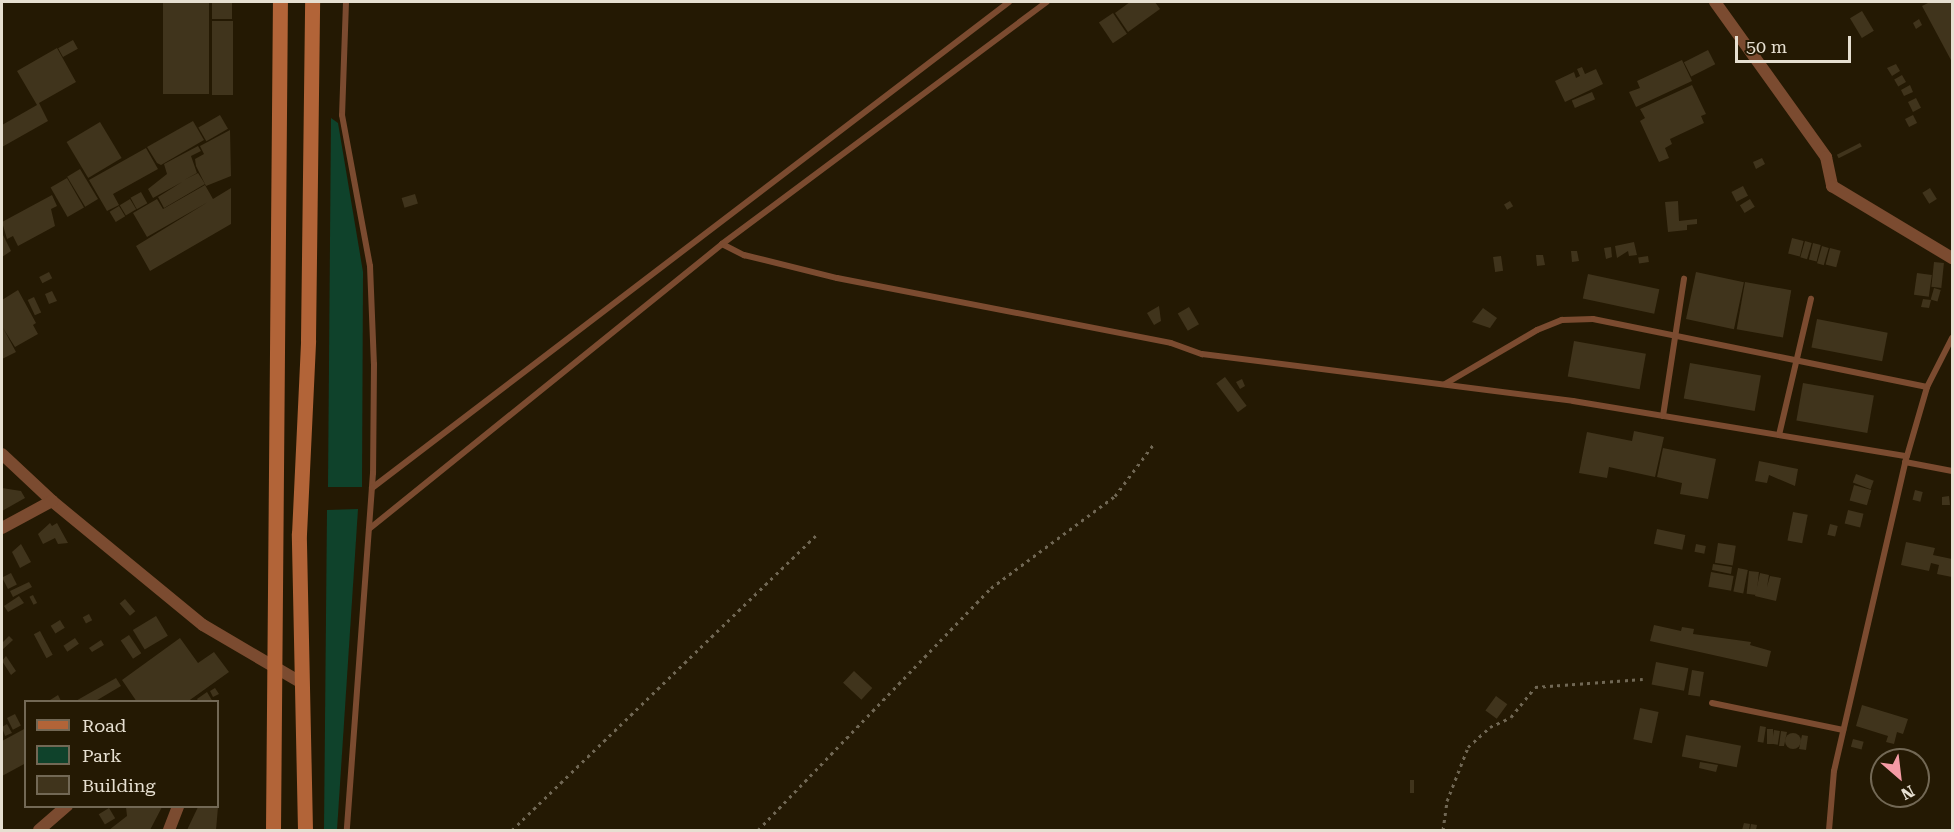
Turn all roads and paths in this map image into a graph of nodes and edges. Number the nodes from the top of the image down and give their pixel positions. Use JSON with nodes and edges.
{"nodes":[{"id":1,"x":280,"y":2,"type":"edge"},
{"id":2,"x":312,"y":2,"type":"edge"},
{"id":3,"x":346,"y":2,"type":"edge"},
{"id":4,"x":1009,"y":2,"type":"edge"},
{"id":5,"x":1047,"y":2,"type":"edge"},
{"id":6,"x":1715,"y":2,"type":"edge"},
{"id":7,"x":722,"y":244,"type":"junction"},
{"id":8,"x":1953,"y":258,"type":"edge"},
{"id":9,"x":1684,"y":279,"type":"dead end"},
{"id":10,"x":1811,"y":299,"type":"dead end"},
{"id":11,"x":1676,"y":336,"type":"junction"},
{"id":12,"x":1953,"y":338,"type":"edge"},
{"id":13,"x":1796,"y":361,"type":"junction"},
{"id":14,"x":1445,"y":384,"type":"junction"},
{"id":15,"x":1927,"y":387,"type":"junction"},
{"id":16,"x":1663,"y":416,"type":"junction"},
{"id":17,"x":1779,"y":435,"type":"junction"},
{"id":18,"x":1153,"y":445,"type":"dead end"},
{"id":19,"x":2,"y":454,"type":"edge"},
{"id":20,"x":1906,"y":459,"type":"junction"},
{"id":21,"x":1953,"y":471,"type":"edge"},
{"id":22,"x":372,"y":488,"type":"junction"},
{"id":23,"x":52,"y":501,"type":"junction"},
{"id":24,"x":2,"y":528,"type":"edge"},
{"id":25,"x":369,"y":530,"type":"junction"},
{"id":26,"x":818,"y":533,"type":"dead end"},
{"id":27,"x":276,"y":668,"type":"junction"},
{"id":28,"x":1643,"y":679,"type":"dead end"},
{"id":29,"x":302,"y":683,"type":"junction"},
{"id":30,"x":1712,"y":703,"type":"dead end"},
{"id":31,"x":1843,"y":730,"type":"junction"},
{"id":32,"x":66,"y":808,"type":"edge"},
{"id":33,"x":178,"y":808,"type":"edge"},
{"id":34,"x":39,"y":831,"type":"edge"},
{"id":35,"x":169,"y":831,"type":"edge"},
{"id":36,"x":273,"y":831,"type":"edge"},
{"id":37,"x":305,"y":831,"type":"edge"},
{"id":38,"x":347,"y":831,"type":"edge"},
{"id":39,"x":512,"y":831,"type":"edge"},
{"id":40,"x":758,"y":831,"type":"edge"},
{"id":41,"x":1443,"y":831,"type":"edge"},
{"id":42,"x":1829,"y":831,"type":"edge"}],
"edges":[{"from":1,"to":27,"type":"main road"},
{"from":2,"to":29,"type":"main road"},
{"from":3,"to":22,"type":"lane"},
{"from":4,"to":22,"type":"lane"},
{"from":5,"to":7,"type":"lane"},
{"from":6,"to":8,"type":"street"},
{"from":7,"to":14,"type":"lane"},
{"from":7,"to":25,"type":"lane"},
{"from":9,"to":11,"type":"lane"},
{"from":10,"to":13,"type":"lane"},
{"from":11,"to":13,"type":"lane"},
{"from":11,"to":14,"type":"lane"},
{"from":11,"to":16,"type":"lane"},
{"from":12,"to":15,"type":"lane"},
{"from":13,"to":15,"type":"lane"},
{"from":13,"to":17,"type":"lane"},
{"from":14,"to":16,"type":"lane"},
{"from":15,"to":20,"type":"lane"},
{"from":16,"to":17,"type":"lane"},
{"from":17,"to":20,"type":"lane"},
{"from":18,"to":40,"type":"path"},
{"from":19,"to":23,"type":"street"},
{"from":20,"to":21,"type":"lane"},
{"from":20,"to":31,"type":"lane"},
{"from":22,"to":25,"type":"lane"},
{"from":23,"to":24,"type":"street"},
{"from":23,"to":27,"type":"street"},
{"from":25,"to":38,"type":"lane"},
{"from":26,"to":39,"type":"path"},
{"from":27,"to":29,"type":"street"},
{"from":27,"to":36,"type":"main road"},
{"from":28,"to":41,"type":"path"},
{"from":29,"to":37,"type":"main road"},
{"from":30,"to":31,"type":"lane"},
{"from":31,"to":42,"type":"lane"},
{"from":32,"to":34,"type":"street"},
{"from":33,"to":35,"type":"street"}]}
